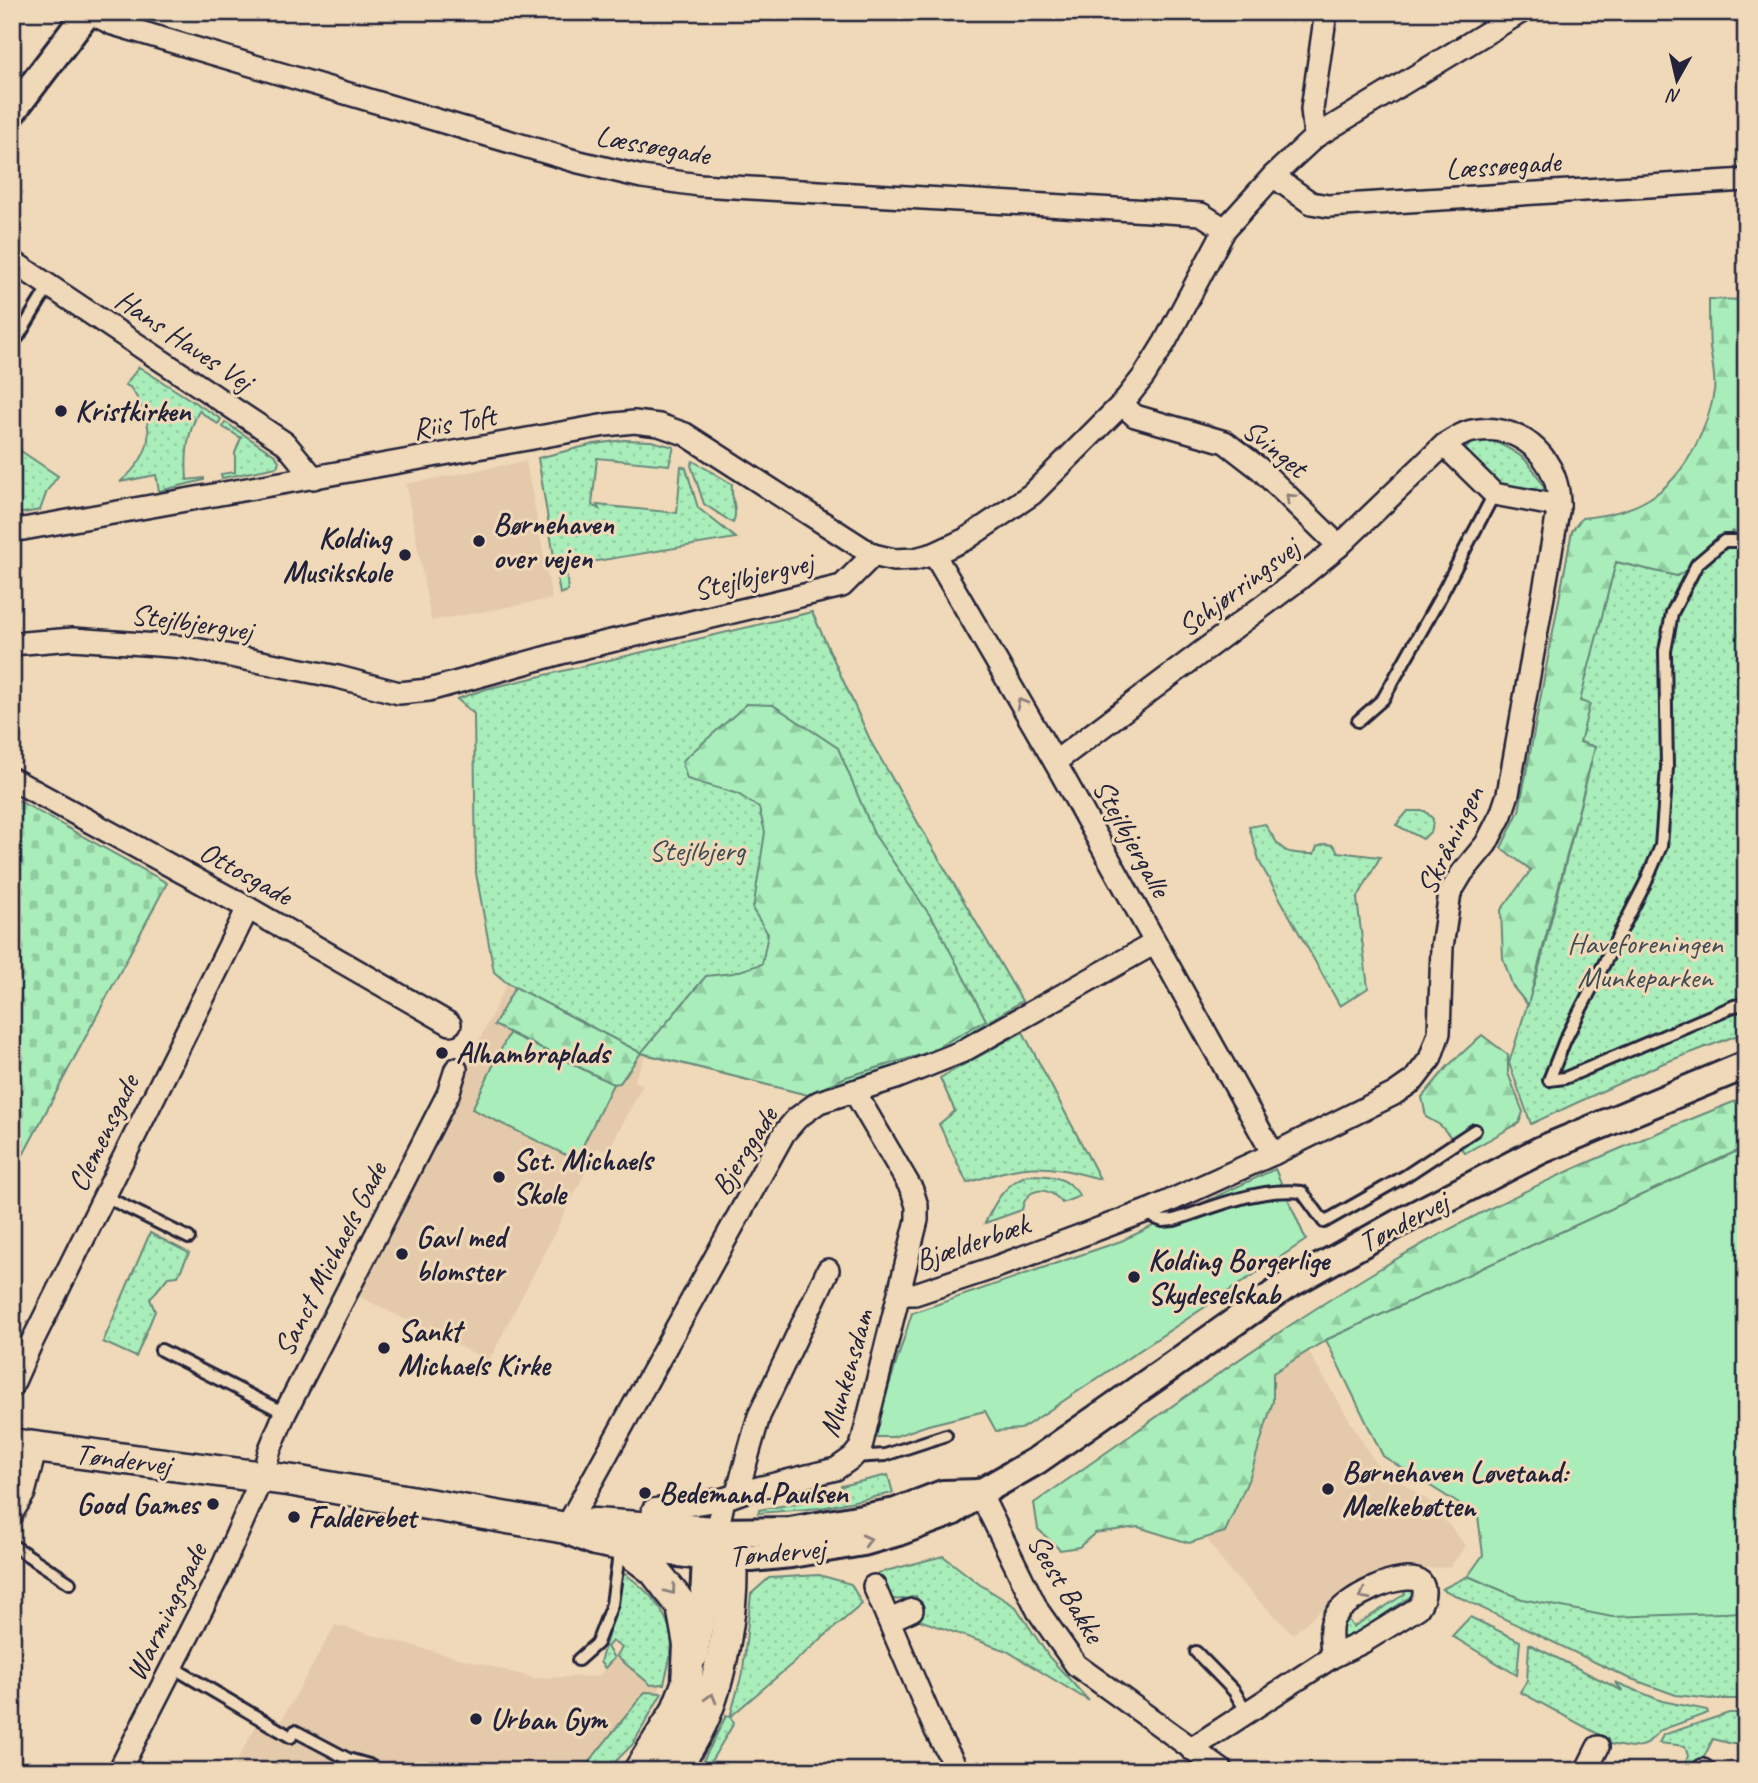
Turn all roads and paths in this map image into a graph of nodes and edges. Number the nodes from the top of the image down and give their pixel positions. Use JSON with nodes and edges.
{"nodes":[{"id":1,"x":89,"y":12,"type":"edge"},
{"id":2,"x":1326,"y":12,"type":"edge"},
{"id":3,"x":1521,"y":12,"type":"edge"},
{"id":4,"x":12,"y":112,"type":"edge"},
{"id":5,"x":1315,"y":137,"type":"junction"},
{"id":6,"x":1273,"y":176,"type":"junction"},
{"id":7,"x":1746,"y":180,"type":"edge"},
{"id":8,"x":1225,"y":229,"type":"junction"},
{"id":9,"x":12,"y":261,"type":"edge"},
{"id":10,"x":49,"y":286,"type":"junction"},
{"id":11,"x":18,"y":337,"type":"dead end"},
{"id":12,"x":1122,"y":404,"type":"junction"},
{"id":13,"x":1444,"y":445,"type":"junction"},
{"id":14,"x":314,"y":478,"type":"junction"},
{"id":15,"x":1494,"y":494,"type":"junction"},
{"id":16,"x":1559,"y":506,"type":"junction"},
{"id":17,"x":12,"y":531,"type":"edge"},
{"id":18,"x":1746,"y":541,"type":"edge"},
{"id":19,"x":1339,"y":546,"type":"junction"},
{"id":20,"x":934,"y":554,"type":"junction"},
{"id":21,"x":873,"y":555,"type":"junction"},
{"id":22,"x":12,"y":644,"type":"edge"},
{"id":23,"x":1358,"y":721,"type":"dead end"},
{"id":24,"x":1055,"y":762,"type":"junction"},
{"id":25,"x":15,"y":787,"type":"edge"},
{"id":26,"x":248,"y":908,"type":"junction"},
{"id":27,"x":1155,"y":943,"type":"junction"},
{"id":28,"x":1746,"y":1004,"type":"edge"},
{"id":29,"x":450,"y":1024,"type":"dead end"},
{"id":30,"x":1746,"y":1065,"type":"edge"},
{"id":31,"x":456,"y":1069,"type":"dead end"},
{"id":32,"x":854,"y":1091,"type":"junction"},
{"id":33,"x":1475,"y":1130,"type":"dead end"},
{"id":34,"x":1273,"y":1154,"type":"junction"},
{"id":35,"x":104,"y":1196,"type":"junction"},
{"id":36,"x":1152,"y":1209,"type":"junction"},
{"id":37,"x":189,"y":1238,"type":"dead end"},
{"id":38,"x":828,"y":1270,"type":"dead end"},
{"id":39,"x":900,"y":1294,"type":"junction"},
{"id":40,"x":161,"y":1350,"type":"dead end"},
{"id":41,"x":12,"y":1386,"type":"edge"},
{"id":42,"x":285,"y":1413,"type":"junction"},
{"id":43,"x":946,"y":1435,"type":"dead end"},
{"id":44,"x":24,"y":1445,"type":"edge"},
{"id":45,"x":853,"y":1457,"type":"junction"},
{"id":46,"x":262,"y":1477,"type":"junction"},
{"id":47,"x":980,"y":1493,"type":"junction"},
{"id":48,"x":731,"y":1496,"type":"junction"},
{"id":49,"x":653,"y":1510,"type":"dead end"},
{"id":50,"x":12,"y":1513,"type":"edge"},
{"id":51,"x":566,"y":1528,"type":"junction"},
{"id":52,"x":12,"y":1545,"type":"edge"},
{"id":53,"x":621,"y":1545,"type":"junction"},
{"id":54,"x":718,"y":1549,"type":"junction"},
{"id":55,"x":70,"y":1583,"type":"dead end"},
{"id":56,"x":874,"y":1586,"type":"dead end"},
{"id":57,"x":912,"y":1610,"type":"dead end"},
{"id":58,"x":890,"y":1620,"type":"junction"},
{"id":59,"x":1196,"y":1652,"type":"dead end"},
{"id":60,"x":1332,"y":1657,"type":"junction"},
{"id":61,"x":578,"y":1660,"type":"dead end"},
{"id":62,"x":174,"y":1668,"type":"junction"},
{"id":63,"x":687,"y":1685,"type":"junction"},
{"id":64,"x":1247,"y":1712,"type":"junction"},
{"id":65,"x":1598,"y":1747,"type":"dead end"},
{"id":66,"x":1191,"y":1749,"type":"junction"},
{"id":67,"x":119,"y":1771,"type":"edge"},
{"id":68,"x":379,"y":1771,"type":"edge"},
{"id":69,"x":639,"y":1771,"type":"edge"},
{"id":70,"x":673,"y":1771,"type":"edge"},
{"id":71,"x":958,"y":1771,"type":"edge"},
{"id":72,"x":1223,"y":1771,"type":"edge"},
{"id":73,"x":1586,"y":1771,"type":"edge"}],
"edges":[{"from":1,"to":4,"type":"street"},
{"from":1,"to":8,"type":"street","name":"Læssøegade"},
{"from":2,"to":5,"type":"street"},
{"from":3,"to":5,"type":"street"},
{"from":5,"to":6,"type":"street"},
{"from":6,"to":7,"type":"street","name":"Læssøegade"},
{"from":6,"to":8,"type":"street"},
{"from":8,"to":12,"type":"street"},
{"from":9,"to":10,"type":"street","name":"Hans Haves Vej"},
{"from":10,"to":11,"type":"lane"},
{"from":10,"to":14,"type":"street","name":"Hans Haves Vej"},
{"from":19,"to":12,"type":"street","name":"Svinget","one_way":true},
{"from":12,"to":20,"type":"street"},
{"from":13,"to":15,"type":"street"},
{"from":13,"to":16,"type":"street","name":"Schjørringsvej"},
{"from":13,"to":19,"type":"street","name":"Schjørringsvej"},
{"from":14,"to":17,"type":"street","name":"Riis Toft"},
{"from":14,"to":21,"type":"street","name":"Riis Toft"},
{"from":15,"to":16,"type":"street"},
{"from":15,"to":23,"type":"lane"},
{"from":16,"to":34,"type":"street","name":"Skråningen"},
{"from":18,"to":28,"type":"lane"},
{"from":19,"to":24,"type":"street","name":"Schjørringsvej"},
{"from":20,"to":21,"type":"street"},
{"from":24,"to":20,"type":"street","name":"Stejlbjergalle","one_way":true},
{"from":21,"to":22,"type":"street","name":"Stejlbjergvej"},
{"from":24,"to":27,"type":"street","name":"Stejlbjergalle"},
{"from":25,"to":26,"type":"street","name":"Ottosgade"},
{"from":26,"to":29,"type":"street","name":"Ottosgade"},
{"from":26,"to":35,"type":"street","name":"Clemensgade"},
{"from":27,"to":32,"type":"street","name":"Bjerggade"},
{"from":27,"to":34,"type":"street","name":"Stejlbjergalle"},
{"from":30,"to":47,"type":"street","name":"Tøndervej"},
{"from":31,"to":42,"type":"street","name":"Sanct Michaels Gade"},
{"from":32,"to":39,"type":"street","name":"Bjælderbæk"},
{"from":32,"to":51,"type":"street","name":"Bjerggade"},
{"from":33,"to":36,"type":"lane"},
{"from":34,"to":36,"type":"street","name":"Bjælderbæk"},
{"from":35,"to":37,"type":"lane"},
{"from":35,"to":41,"type":"street","name":"Clemensgade"},
{"from":36,"to":39,"type":"street","name":"Bjælderbæk"},
{"from":38,"to":48,"type":"street"},
{"from":39,"to":45,"type":"street","name":"Munkensdam"},
{"from":40,"to":42,"type":"lane"},
{"from":42,"to":46,"type":"street","name":"Sanct Michaels Gade"},
{"from":43,"to":45,"type":"lane"},
{"from":44,"to":46,"type":"main road","name":"Tøndervej"},
{"from":44,"to":50,"type":"street"},
{"from":45,"to":48,"type":"street","name":"Munkensdam"},
{"from":46,"to":51,"type":"main road","name":"Tøndervej"},
{"from":46,"to":62,"type":"street","name":"Warmingsgade"},
{"from":47,"to":54,"type":"street","name":"Tøndervej"},
{"from":47,"to":66,"type":"street","name":"Seest Bakke"},
{"from":48,"to":49,"type":"street","name":"Munkensdam"},
{"from":48,"to":54,"type":"street"},
{"from":51,"to":53,"type":"main road","name":"Tøndervej"},
{"from":51,"to":54,"type":"main road","name":"Tøndervej"},
{"from":52,"to":55,"type":"lane"},
{"from":53,"to":54,"type":"street","name":"Tøndervej"},
{"from":53,"to":61,"type":"lane"},
{"from":53,"to":63,"type":"main road","one_way":true},
{"from":54,"to":63,"type":"street"},
{"from":70,"to":54,"type":"main road","one_way":true},
{"from":56,"to":58,"type":"street"},
{"from":57,"to":58,"type":"street"},
{"from":58,"to":71,"type":"street"},
{"from":59,"to":64,"type":"lane"},
{"from":60,"to":60,"type":"street","one_way":true},
{"from":60,"to":64,"type":"street"},
{"from":62,"to":67,"type":"street","name":"Warmingsgade"},
{"from":62,"to":68,"type":"lane"},
{"from":63,"to":69,"type":"main road"},
{"from":64,"to":66,"type":"street"},
{"from":65,"to":73,"type":"street"},
{"from":66,"to":72,"type":"street","name":"Seest Bakke"}]}
